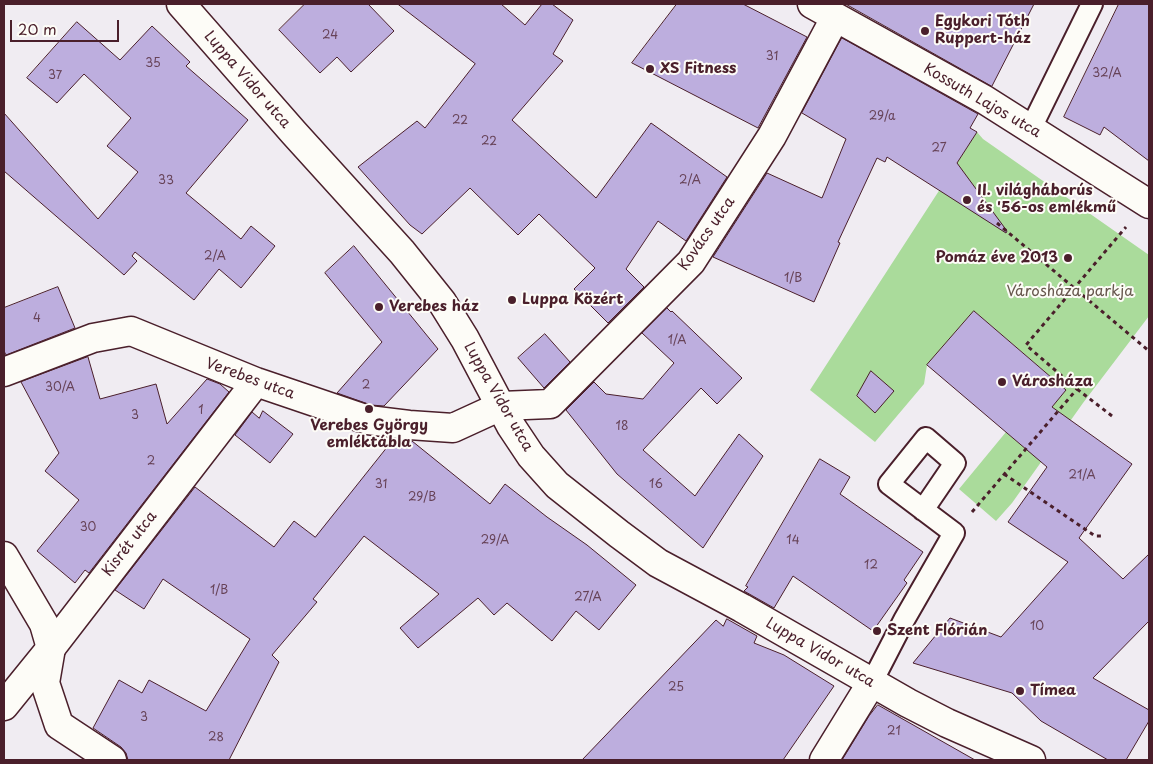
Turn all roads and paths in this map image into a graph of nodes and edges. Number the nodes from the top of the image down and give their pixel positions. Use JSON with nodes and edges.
{"nodes":[{"id":1,"x":181,"y":4,"type":"edge"},
{"id":2,"x":812,"y":4,"type":"edge"},
{"id":3,"x":1092,"y":4,"type":"edge"},
{"id":4,"x":835,"y":18,"type":"junction"},
{"id":5,"x":1032,"y":128,"type":"junction"},
{"id":6,"x":1148,"y":203,"type":"edge"},
{"id":7,"x":997,"y":223,"type":"dead end"},
{"id":8,"x":1074,"y":288,"type":"junction"},
{"id":9,"x":1149,"y":350,"type":"edge"},
{"id":10,"x":4,"y":372,"type":"edge"},
{"id":11,"x":256,"y":382,"type":"junction"},
{"id":12,"x":1077,"y":389,"type":"junction"},
{"id":13,"x":501,"y":406,"type":"junction"},
{"id":14,"x":1112,"y":416,"type":"dead end"},
{"id":15,"x":1004,"y":474,"type":"junction"},
{"id":16,"x":923,"y":510,"type":"dead end"},
{"id":17,"x":954,"y":533,"type":"junction"},
{"id":18,"x":1102,"y":536,"type":"dead end"},
{"id":19,"x":4,"y":556,"type":"edge"},
{"id":20,"x":51,"y":648,"type":"junction"},
{"id":21,"x":872,"y":682,"type":"junction"},
{"id":22,"x":4,"y":706,"type":"edge"},
{"id":23,"x":112,"y":760,"type":"edge"},
{"id":24,"x":824,"y":760,"type":"edge"},
{"id":25,"x":1031,"y":760,"type":"edge"}],
"edges":[{"from":1,"to":13,"type":"street","name":"Luppa Vidor utca"},
{"from":2,"to":4,"type":"street","name":"Kossuth Lajos utca"},
{"from":3,"to":5,"type":"lane"},
{"from":4,"to":5,"type":"street","name":"Kossuth Lajos utca"},
{"from":4,"to":13,"type":"street","name":"Kovács utca"},
{"from":5,"to":6,"type":"street","name":"Kossuth Lajos utca"},
{"from":6,"to":8,"type":"path"},
{"from":7,"to":8,"type":"path"},
{"from":8,"to":9,"type":"path"},
{"from":8,"to":12,"type":"path"},
{"from":10,"to":11,"type":"street","name":"Verebes utca"},
{"from":11,"to":13,"type":"street","name":"Verebes utca"},
{"from":11,"to":20,"type":"street","name":"Kisrét utca"},
{"from":12,"to":14,"type":"path"},
{"from":12,"to":15,"type":"path"},
{"from":13,"to":21,"type":"street","name":"Luppa Vidor utca"},
{"from":15,"to":17,"type":"path"},
{"from":15,"to":18,"type":"path"},
{"from":16,"to":17,"type":"lane"},
{"from":17,"to":21,"type":"lane"},
{"from":19,"to":20,"type":"street"},
{"from":20,"to":22,"type":"street","name":"Kisrét utca"},
{"from":20,"to":23,"type":"street"},
{"from":21,"to":24,"type":"street"},
{"from":21,"to":25,"type":"street","name":"Luppa Vidor utca"}]}
